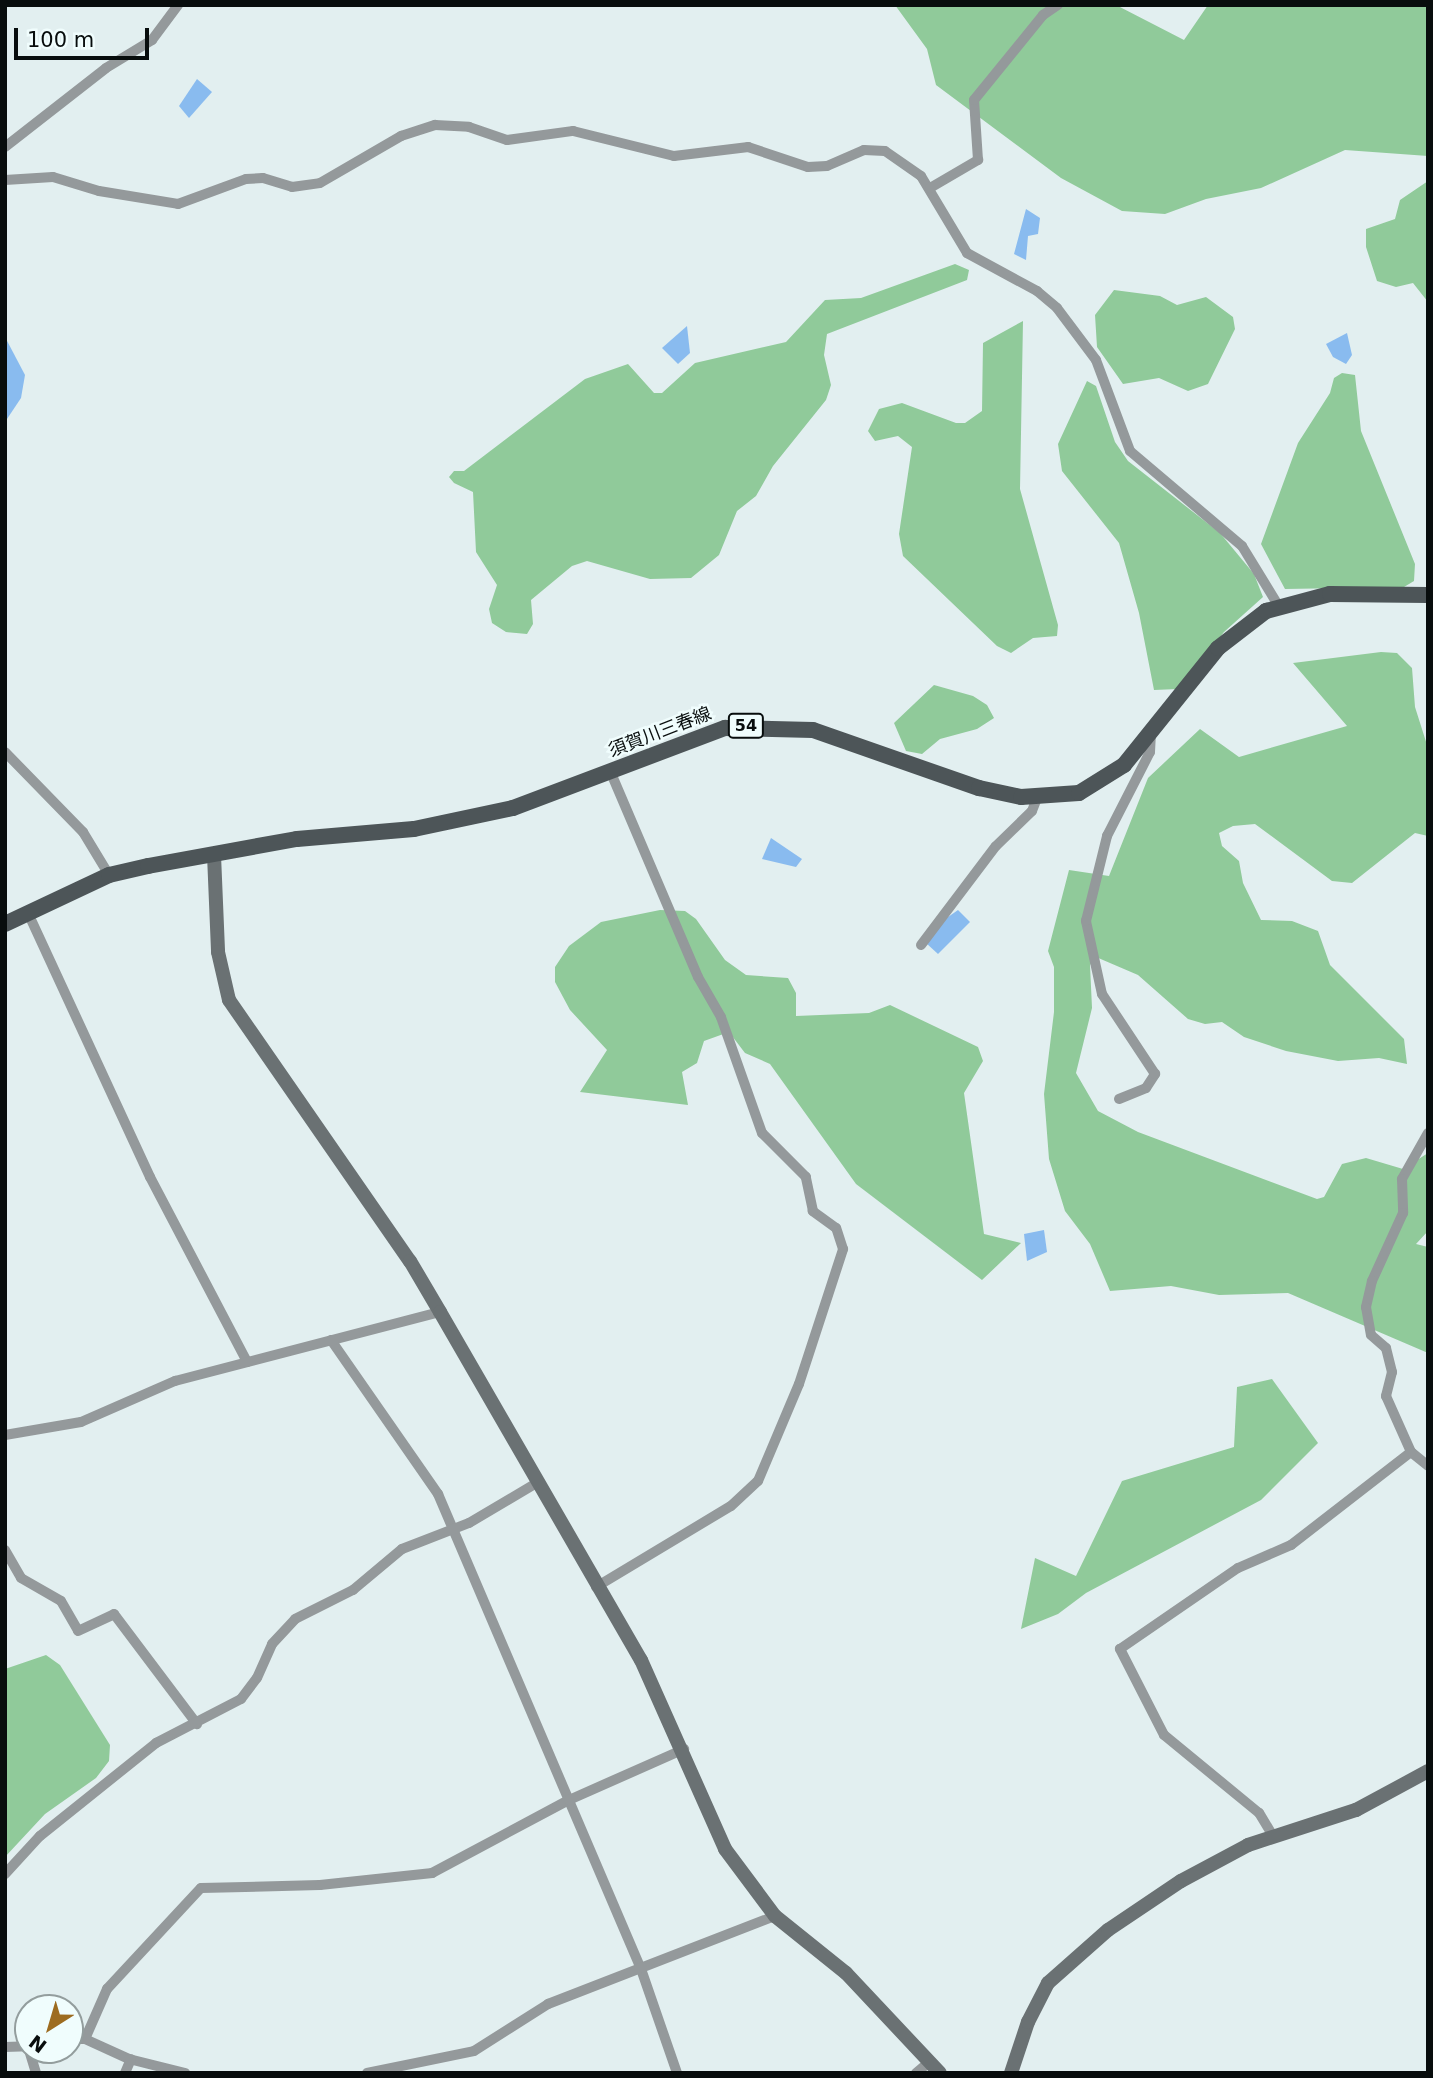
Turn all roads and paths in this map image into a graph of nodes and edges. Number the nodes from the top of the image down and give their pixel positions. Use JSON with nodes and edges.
{"nodes":[{"id":1,"x":178,"y":5,"type":"edge"},
{"id":2,"x":1058,"y":5,"type":"edge"},
{"id":3,"x":5,"y":147,"type":"edge"},
{"id":4,"x":5,"y":180,"type":"edge"},
{"id":5,"x":930,"y":188,"type":"junction"},
{"id":6,"x":1428,"y":595,"type":"edge"},
{"id":7,"x":1278,"y":606,"type":"junction"},
{"id":8,"x":1151,"y":734,"type":"junction"},
{"id":9,"x":5,"y":752,"type":"edge"},
{"id":10,"x":610,"y":771,"type":"junction"},
{"id":11,"x":1037,"y":798,"type":"junction"},
{"id":12,"x":214,"y":855,"type":"junction"},
{"id":13,"x":109,"y":876,"type":"junction"},
{"id":14,"x":28,"y":913,"type":"junction"},
{"id":15,"x":5,"y":925,"type":"edge"},
{"id":16,"x":921,"y":946,"type":"dead end"},
{"id":17,"x":1119,"y":1099,"type":"dead end"},
{"id":18,"x":1428,"y":1133,"type":"edge"},
{"id":19,"x":440,"y":1312,"type":"junction"},
{"id":20,"x":331,"y":1340,"type":"junction"},
{"id":21,"x":247,"y":1362,"type":"junction"},
{"id":22,"x":5,"y":1435,"type":"edge"},
{"id":23,"x":1411,"y":1452,"type":"junction"},
{"id":24,"x":1428,"y":1466,"type":"edge"},
{"id":25,"x":535,"y":1484,"type":"junction"},
{"id":26,"x":454,"y":1530,"type":"junction"},
{"id":27,"x":5,"y":1550,"type":"edge"},
{"id":28,"x":596,"y":1587,"type":"junction"},
{"id":29,"x":197,"y":1724,"type":"junction"},
{"id":30,"x":684,"y":1749,"type":"junction"},
{"id":31,"x":1428,"y":1771,"type":"edge"},
{"id":32,"x":569,"y":1800,"type":"junction"},
{"id":33,"x":1273,"y":1836,"type":"junction"},
{"id":34,"x":5,"y":1874,"type":"edge"},
{"id":35,"x":775,"y":1916,"type":"junction"},
{"id":36,"x":641,"y":1969,"type":"junction"},
{"id":37,"x":85,"y":2039,"type":"joint"},
{"id":38,"x":131,"y":2059,"type":"junction"},
{"id":39,"x":934,"y":2067,"type":"edge"},
{"id":40,"x":125,"y":2073,"type":"edge"},
{"id":41,"x":185,"y":2073,"type":"edge"},
{"id":42,"x":367,"y":2073,"type":"edge"},
{"id":43,"x":677,"y":2073,"type":"edge"},
{"id":44,"x":916,"y":2073,"type":"edge"},
{"id":45,"x":1011,"y":2073,"type":"edge"}],
"edges":[{"from":1,"to":3,"type":"street"},
{"from":2,"to":5,"type":"street"},
{"from":4,"to":5,"type":"street"},
{"from":5,"to":7,"type":"street"},
{"from":6,"to":7,"type":"main road","name":"須賀川三春線","number":"54"},
{"from":7,"to":8,"type":"main road","name":"須賀川三春線","number":"54"},
{"from":8,"to":11,"type":"main road","name":"須賀川三春線","number":"54"},
{"from":8,"to":17,"type":"street"},
{"from":9,"to":13,"type":"street"},
{"from":10,"to":11,"type":"main road","name":"須賀川三春線","number":"54"},
{"from":10,"to":12,"type":"main road","name":"須賀川三春線","number":"54"},
{"from":10,"to":28,"type":"street"},
{"from":11,"to":16,"type":"street"},
{"from":12,"to":13,"type":"main road","name":"須賀川三春線","number":"54"},
{"from":12,"to":19,"type":"street"},
{"from":13,"to":14,"type":"main road","name":"須賀川三春線","number":"54"},
{"from":14,"to":15,"type":"main road","name":"須賀川三春線","number":"54"},
{"from":14,"to":21,"type":"street"},
{"from":18,"to":23,"type":"street"},
{"from":19,"to":20,"type":"street"},
{"from":19,"to":25,"type":"street"},
{"from":20,"to":21,"type":"street"},
{"from":20,"to":26,"type":"street"},
{"from":21,"to":22,"type":"street"},
{"from":23,"to":24,"type":"street"},
{"from":23,"to":33,"type":"street"},
{"from":25,"to":26,"type":"street"},
{"from":25,"to":28,"type":"street"},
{"from":26,"to":29,"type":"street"},
{"from":26,"to":32,"type":"street"},
{"from":27,"to":29,"type":"street"},
{"from":28,"to":30,"type":"street"},
{"from":29,"to":34,"type":"street"},
{"from":30,"to":32,"type":"street"},
{"from":30,"to":35,"type":"street"},
{"from":31,"to":33,"type":"street"},
{"from":32,"to":36,"type":"street"},
{"from":32,"to":37,"type":"street"},
{"from":33,"to":45,"type":"street"},
{"from":35,"to":36,"type":"street"},
{"from":35,"to":39,"type":"street"},
{"from":36,"to":42,"type":"street"},
{"from":36,"to":43,"type":"street"},
{"from":37,"to":38,"type":"street"},
{"from":38,"to":40,"type":"street"},
{"from":38,"to":41,"type":"street"},
{"from":39,"to":44,"type":"street"}]}
